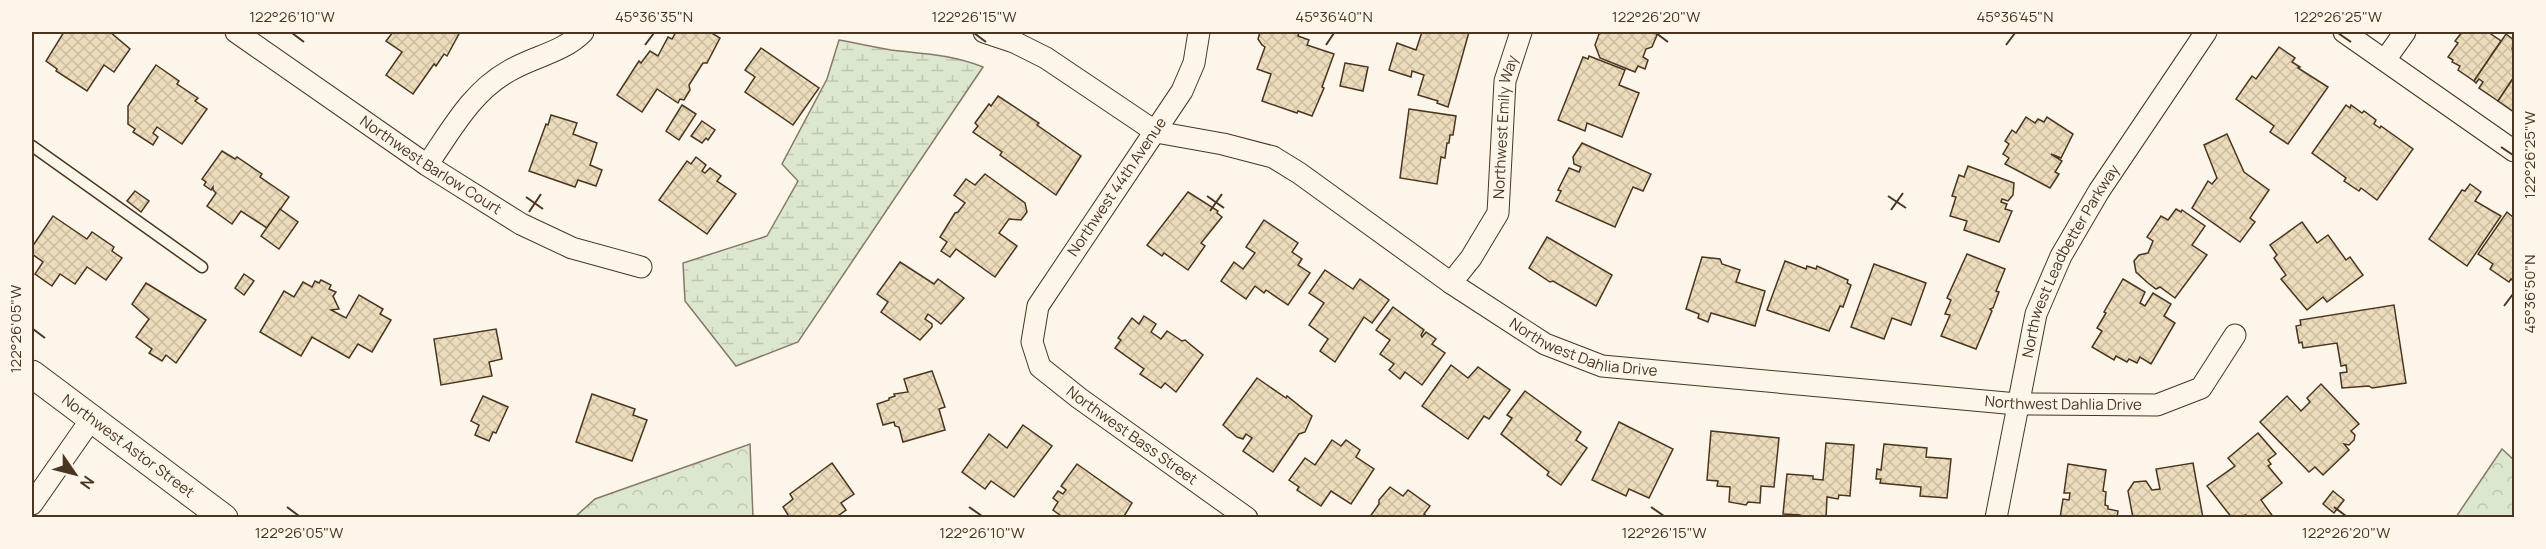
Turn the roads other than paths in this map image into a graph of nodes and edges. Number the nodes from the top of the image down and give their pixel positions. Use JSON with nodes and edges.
{"nodes":[{"id":1,"x":236,"y":32,"type":"edge"},
{"id":2,"x":583,"y":32,"type":"edge"},
{"id":3,"x":984,"y":32,"type":"edge"},
{"id":4,"x":1199,"y":32,"type":"edge"},
{"id":5,"x":1521,"y":32,"type":"edge"},
{"id":6,"x":2206,"y":32,"type":"edge"},
{"id":7,"x":2344,"y":32,"type":"edge"},
{"id":8,"x":2405,"y":32,"type":"edge"},
{"id":9,"x":2385,"y":60,"type":"junction"},
{"id":10,"x":1156,"y":132,"type":"junction"},
{"id":11,"x":32,"y":146,"type":"edge"},
{"id":12,"x":2514,"y":151,"type":"edge"},
{"id":13,"x":427,"y":165,"type":"junction"},
{"id":14,"x":202,"y":267,"type":"dead end"},
{"id":15,"x":641,"y":267,"type":"dead end"},
{"id":16,"x":1451,"y":283,"type":"junction"},
{"id":17,"x":2235,"y":335,"type":"dead end"},
{"id":18,"x":1032,"y":342,"type":"joint"},
{"id":19,"x":32,"y":374,"type":"edge"},
{"id":20,"x":2017,"y":404,"type":"junction"},
{"id":21,"x":92,"y":418,"type":"junction"},
{"id":22,"x":32,"y":504,"type":"edge"},
{"id":23,"x":224,"y":518,"type":"edge"},
{"id":24,"x":1247,"y":518,"type":"edge"},
{"id":25,"x":1996,"y":518,"type":"edge"}],
"edges":[{"from":1,"to":13,"type":"street","name":"Northwest Barlow Court"},
{"from":2,"to":13,"type":"street"},
{"from":3,"to":10,"type":"street","name":"Northwest Dahlia Drive"},
{"from":4,"to":10,"type":"street","name":"Northwest 44th Avenue"},
{"from":5,"to":16,"type":"street","name":"Northwest Emily Way"},
{"from":6,"to":20,"type":"street","name":"Northwest Leadbetter Parkway"},
{"from":7,"to":9,"type":"street"},
{"from":8,"to":9,"type":"street"},
{"from":9,"to":12,"type":"street"},
{"from":10,"to":16,"type":"street","name":"Northwest Dahlia Drive"},
{"from":10,"to":18,"type":"street","name":"Northwest 44th Avenue"},
{"from":11,"to":14,"type":"lane"},
{"from":13,"to":15,"type":"street","name":"Northwest Barlow Court"},
{"from":16,"to":20,"type":"street","name":"Northwest Dahlia Drive"},
{"from":17,"to":20,"type":"street","name":"Northwest Dahlia Drive"},
{"from":18,"to":24,"type":"street","name":"Northwest Bass Street"},
{"from":19,"to":21,"type":"street","name":"Northwest Astor Street"},
{"from":20,"to":25,"type":"street","name":"Northwest Leadbetter Parkway"},
{"from":21,"to":22,"type":"street"},
{"from":21,"to":23,"type":"street","name":"Northwest Astor Street"}]}
